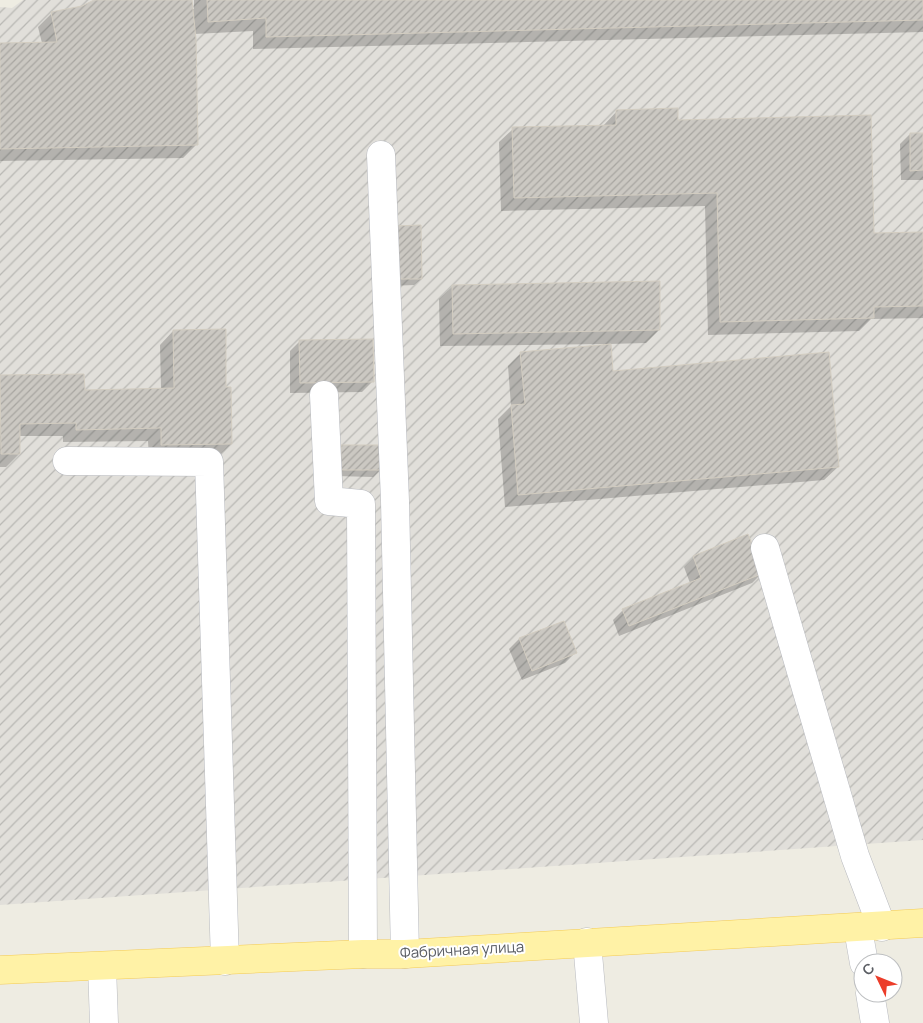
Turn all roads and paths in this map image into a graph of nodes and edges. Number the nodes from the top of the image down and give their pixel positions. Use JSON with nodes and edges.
{"nodes":[{"id":1,"x":381,"y":155,"type":"dead end"},
{"id":2,"x":324,"y":395,"type":"dead end"},
{"id":3,"x":67,"y":461,"type":"dead end"},
{"id":4,"x":765,"y":548,"type":"dead end"},
{"id":5,"x":923,"y":923,"type":"edge"},
{"id":6,"x":870,"y":928,"type":"junction"},
{"id":7,"x":587,"y":942,"type":"junction"},
{"id":8,"x":866,"y":953,"type":"edge"},
{"id":9,"x":363,"y":954,"type":"junction"},
{"id":10,"x":405,"y":954,"type":"junction"},
{"id":11,"x":226,"y":961,"type":"junction"},
{"id":12,"x":102,"y":966,"type":"junction"},
{"id":13,"x":0,"y":970,"type":"edge"},
{"id":14,"x":872,"y":1003,"type":"edge"},
{"id":15,"x":104,"y":1023,"type":"edge"},
{"id":16,"x":594,"y":1023,"type":"edge"},
{"id":17,"x":875,"y":1023,"type":"edge"}],
"edges":[{"from":1,"to":10,"type":"lane"},
{"from":2,"to":9,"type":"lane"},
{"from":3,"to":11,"type":"lane"},
{"from":4,"to":6,"type":"lane"},
{"from":5,"to":6,"type":"main road","name":"Фабричная улица"},
{"from":6,"to":7,"type":"main road","name":"Фабричная улица"},
{"from":6,"to":8,"type":"lane"},
{"from":7,"to":10,"type":"main road","name":"Фабричная улица"},
{"from":7,"to":16,"type":"lane"},
{"from":9,"to":10,"type":"main road","name":"Фабричная улица"},
{"from":9,"to":11,"type":"main road","name":"Фабричная улица"},
{"from":11,"to":12,"type":"main road","name":"Фабричная улица"},
{"from":12,"to":13,"type":"main road","name":"Фабричная улица"},
{"from":12,"to":15,"type":"lane"},
{"from":14,"to":17,"type":"lane"}]}
